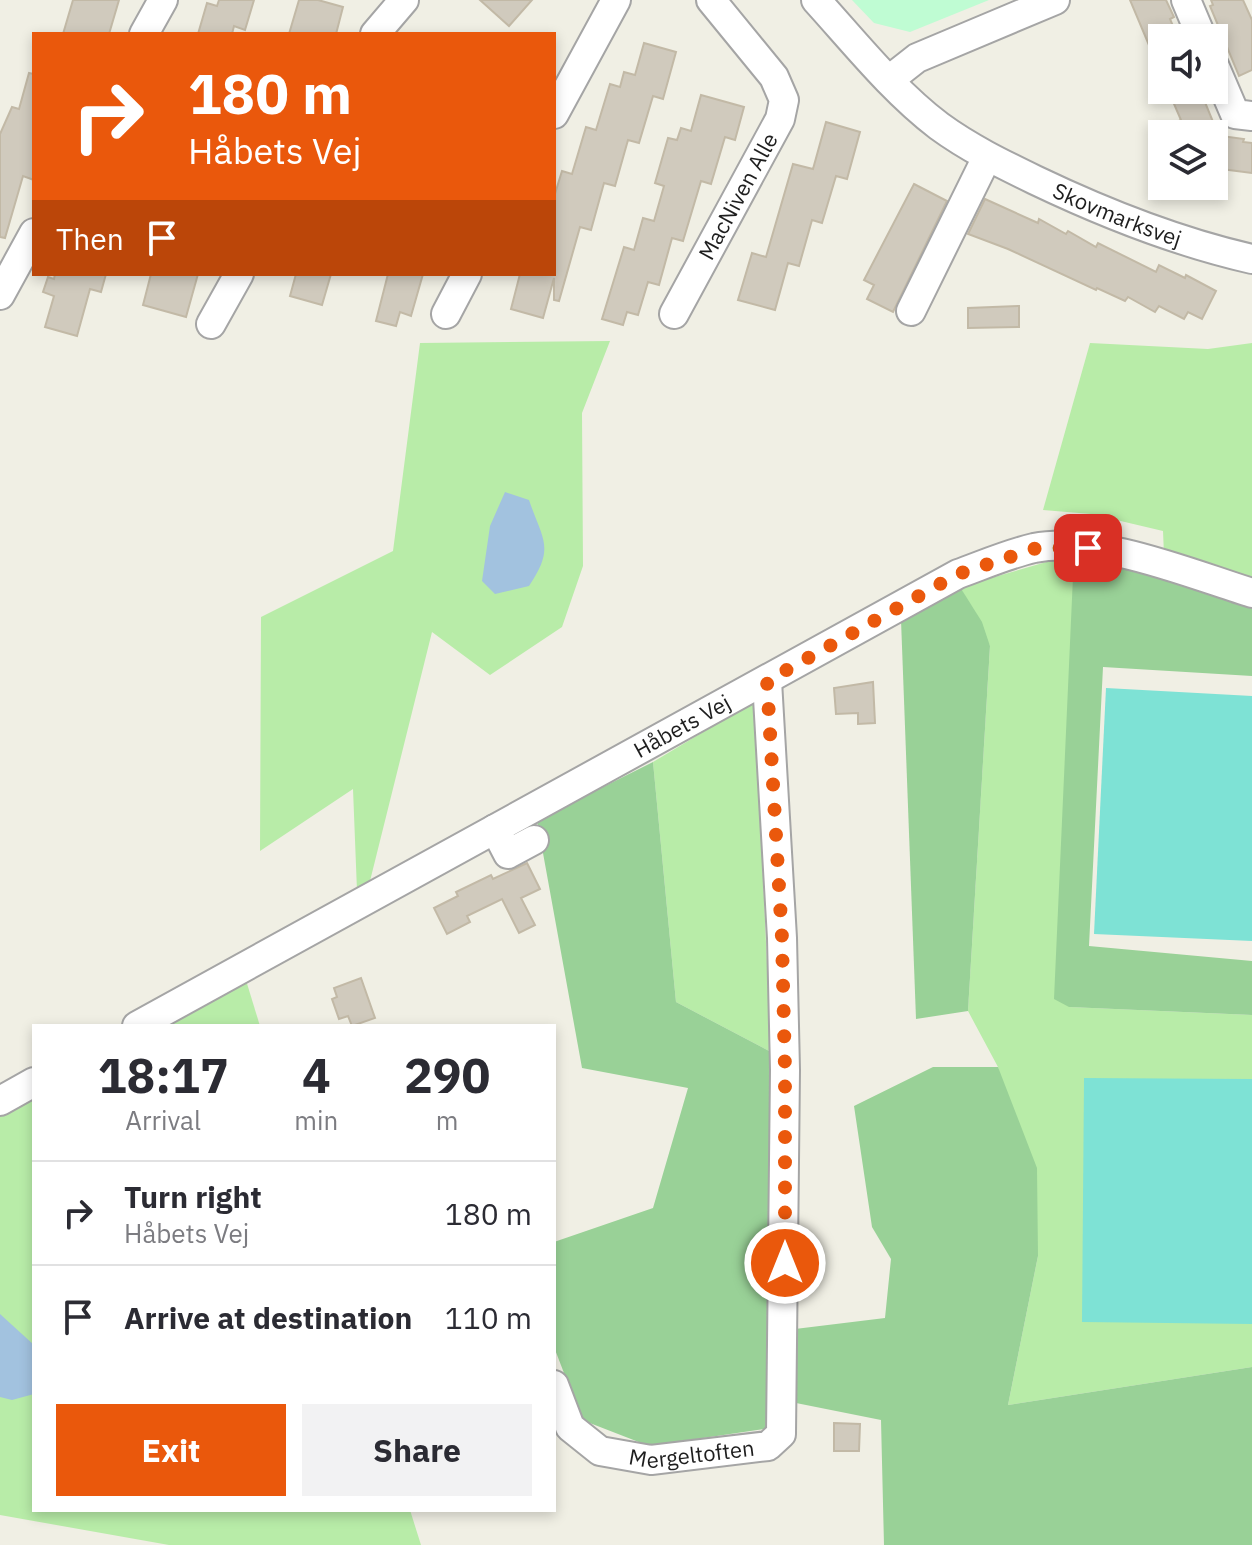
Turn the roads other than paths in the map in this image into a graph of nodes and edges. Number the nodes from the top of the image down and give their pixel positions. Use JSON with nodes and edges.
{"nodes":[{"id":1,"x":163,"y":0,"type":"edge"},
{"id":2,"x":404,"y":0,"type":"edge"},
{"id":3,"x":616,"y":0,"type":"edge"},
{"id":4,"x":711,"y":0,"type":"edge"},
{"id":5,"x":816,"y":0,"type":"edge"},
{"id":6,"x":1055,"y":0,"type":"edge"},
{"id":7,"x":1186,"y":0,"type":"edge"},
{"id":8,"x":1196,"y":24,"type":"edge"},
{"id":9,"x":145,"y":32,"type":"edge"},
{"id":10,"x":377,"y":32,"type":"edge"},
{"id":11,"x":889,"y":80,"type":"junction"},
{"id":12,"x":1228,"y":98,"type":"edge"},
{"id":13,"x":556,"y":110,"type":"edge"},
{"id":14,"x":1252,"y":116,"type":"edge"},
{"id":15,"x":987,"y":157,"type":"junction"},
{"id":16,"x":32,"y":237,"type":"edge"},
{"id":17,"x":1252,"y":259,"type":"edge"},
{"id":18,"x":238,"y":276,"type":"edge"},
{"id":19,"x":466,"y":276,"type":"edge"},
{"id":20,"x":0,"y":295,"type":"edge"},
{"id":21,"x":911,"y":311,"type":"dead end"},
{"id":22,"x":446,"y":314,"type":"dead end"},
{"id":23,"x":674,"y":314,"type":"dead end"},
{"id":24,"x":211,"y":324,"type":"dead end"},
{"id":25,"x":1252,"y":593,"type":"edge"},
{"id":26,"x":767,"y":681,"type":"junction"},
{"id":27,"x":495,"y":829,"type":"junction"},
{"id":28,"x":534,"y":840,"type":"dead end"},
{"id":29,"x":141,"y":1024,"type":"edge"},
{"id":30,"x":32,"y":1083,"type":"edge"},
{"id":31,"x":0,"y":1101,"type":"edge"},
{"id":32,"x":556,"y":1390,"type":"edge"}],
"edges":[{"from":1,"to":9,"type":"street"},
{"from":2,"to":10,"type":"street"},
{"from":3,"to":13,"type":"street"},
{"from":4,"to":23,"type":"street","name":"MacNiven Alle"},
{"from":5,"to":11,"type":"street","name":"Skovmarksvej"},
{"from":6,"to":11,"type":"street"},
{"from":7,"to":8,"type":"street"},
{"from":11,"to":15,"type":"street","name":"Skovmarksvej"},
{"from":12,"to":14,"type":"street"},
{"from":15,"to":17,"type":"street","name":"Skovmarksvej"},
{"from":15,"to":21,"type":"street"},
{"from":16,"to":20,"type":"street"},
{"from":18,"to":24,"type":"street"},
{"from":19,"to":22,"type":"street"},
{"from":25,"to":26,"type":"street","name":"Håbets Vej"},
{"from":26,"to":27,"type":"street","name":"Håbets Vej"},
{"from":26,"to":32,"type":"street","name":"Mergeltoften"},
{"from":27,"to":28,"type":"street"},
{"from":27,"to":29,"type":"street","name":"Håbets Vej"},
{"from":30,"to":31,"type":"street"}]}
